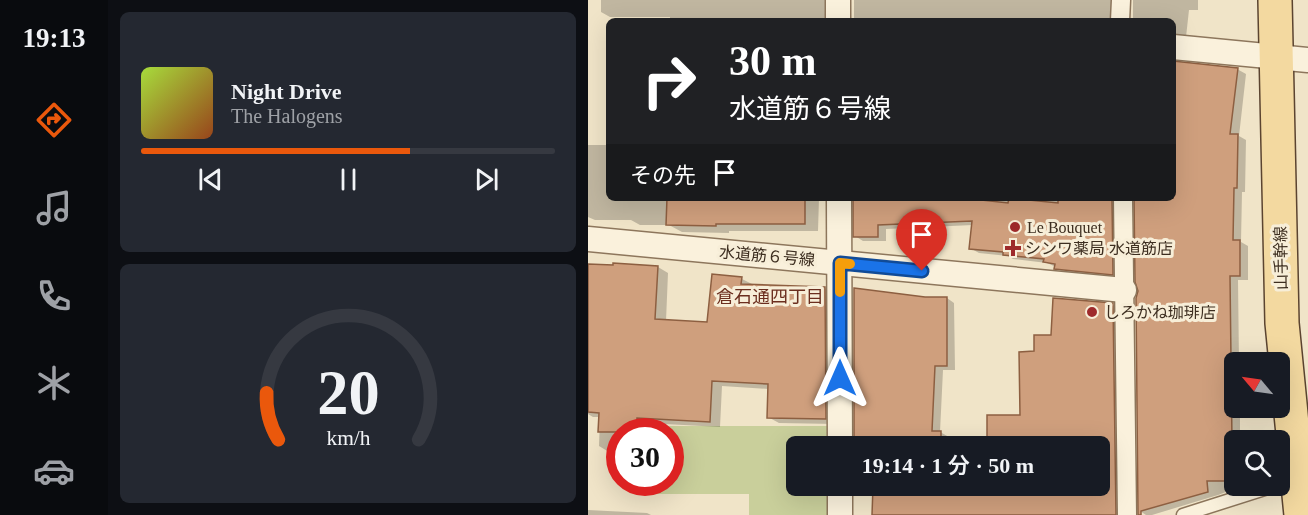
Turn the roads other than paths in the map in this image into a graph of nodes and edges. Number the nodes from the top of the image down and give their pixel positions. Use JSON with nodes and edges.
{"nodes":[{"id":1,"x":838,"y":0,"type":"edge"},
{"id":2,"x":1121,"y":0,"type":"edge"},
{"id":3,"x":1275,"y":0,"type":"edge"},
{"id":4,"x":838,"y":18,"type":"edge"},
{"id":5,"x":1120,"y":18,"type":"edge"},
{"id":6,"x":1176,"y":46,"type":"edge"},
{"id":7,"x":1292,"y":58,"type":"edge"},
{"id":8,"x":839,"y":201,"type":"edge"},
{"id":9,"x":1123,"y":201,"type":"edge"},
{"id":10,"x":588,"y":239,"type":"edge"},
{"id":11,"x":840,"y":263,"type":"junction"},
{"id":12,"x":1124,"y":290,"type":"junction"},
{"id":13,"x":1283,"y":430,"type":"edge"},
{"id":14,"x":840,"y":436,"type":"edge"},
{"id":15,"x":1290,"y":494,"type":"edge"},
{"id":16,"x":840,"y":496,"type":"edge"},
{"id":17,"x":1243,"y":496,"type":"edge"},
{"id":18,"x":840,"y":515,"type":"edge"},
{"id":19,"x":1127,"y":515,"type":"edge"},
{"id":20,"x":1183,"y":515,"type":"edge"},
{"id":21,"x":1301,"y":515,"type":"edge"}],
"edges":[{"from":1,"to":4,"type":"street"},
{"from":2,"to":5,"type":"street"},
{"from":3,"to":7,"type":"main road","name":"山手幹線"},
{"from":6,"to":7,"type":"street"},
{"from":7,"to":13,"type":"main road","name":"山手幹線"},
{"from":8,"to":11,"type":"street"},
{"from":9,"to":12,"type":"street"},
{"from":10,"to":11,"type":"street","name":"水道筋６号線"},
{"from":11,"to":12,"type":"street","name":"水道筋６号線"},
{"from":11,"to":14,"type":"street"},
{"from":12,"to":19,"type":"street"},
{"from":15,"to":21,"type":"main road","name":"山手幹線"},
{"from":16,"to":18,"type":"street"},
{"from":17,"to":20,"type":"lane"}]}
